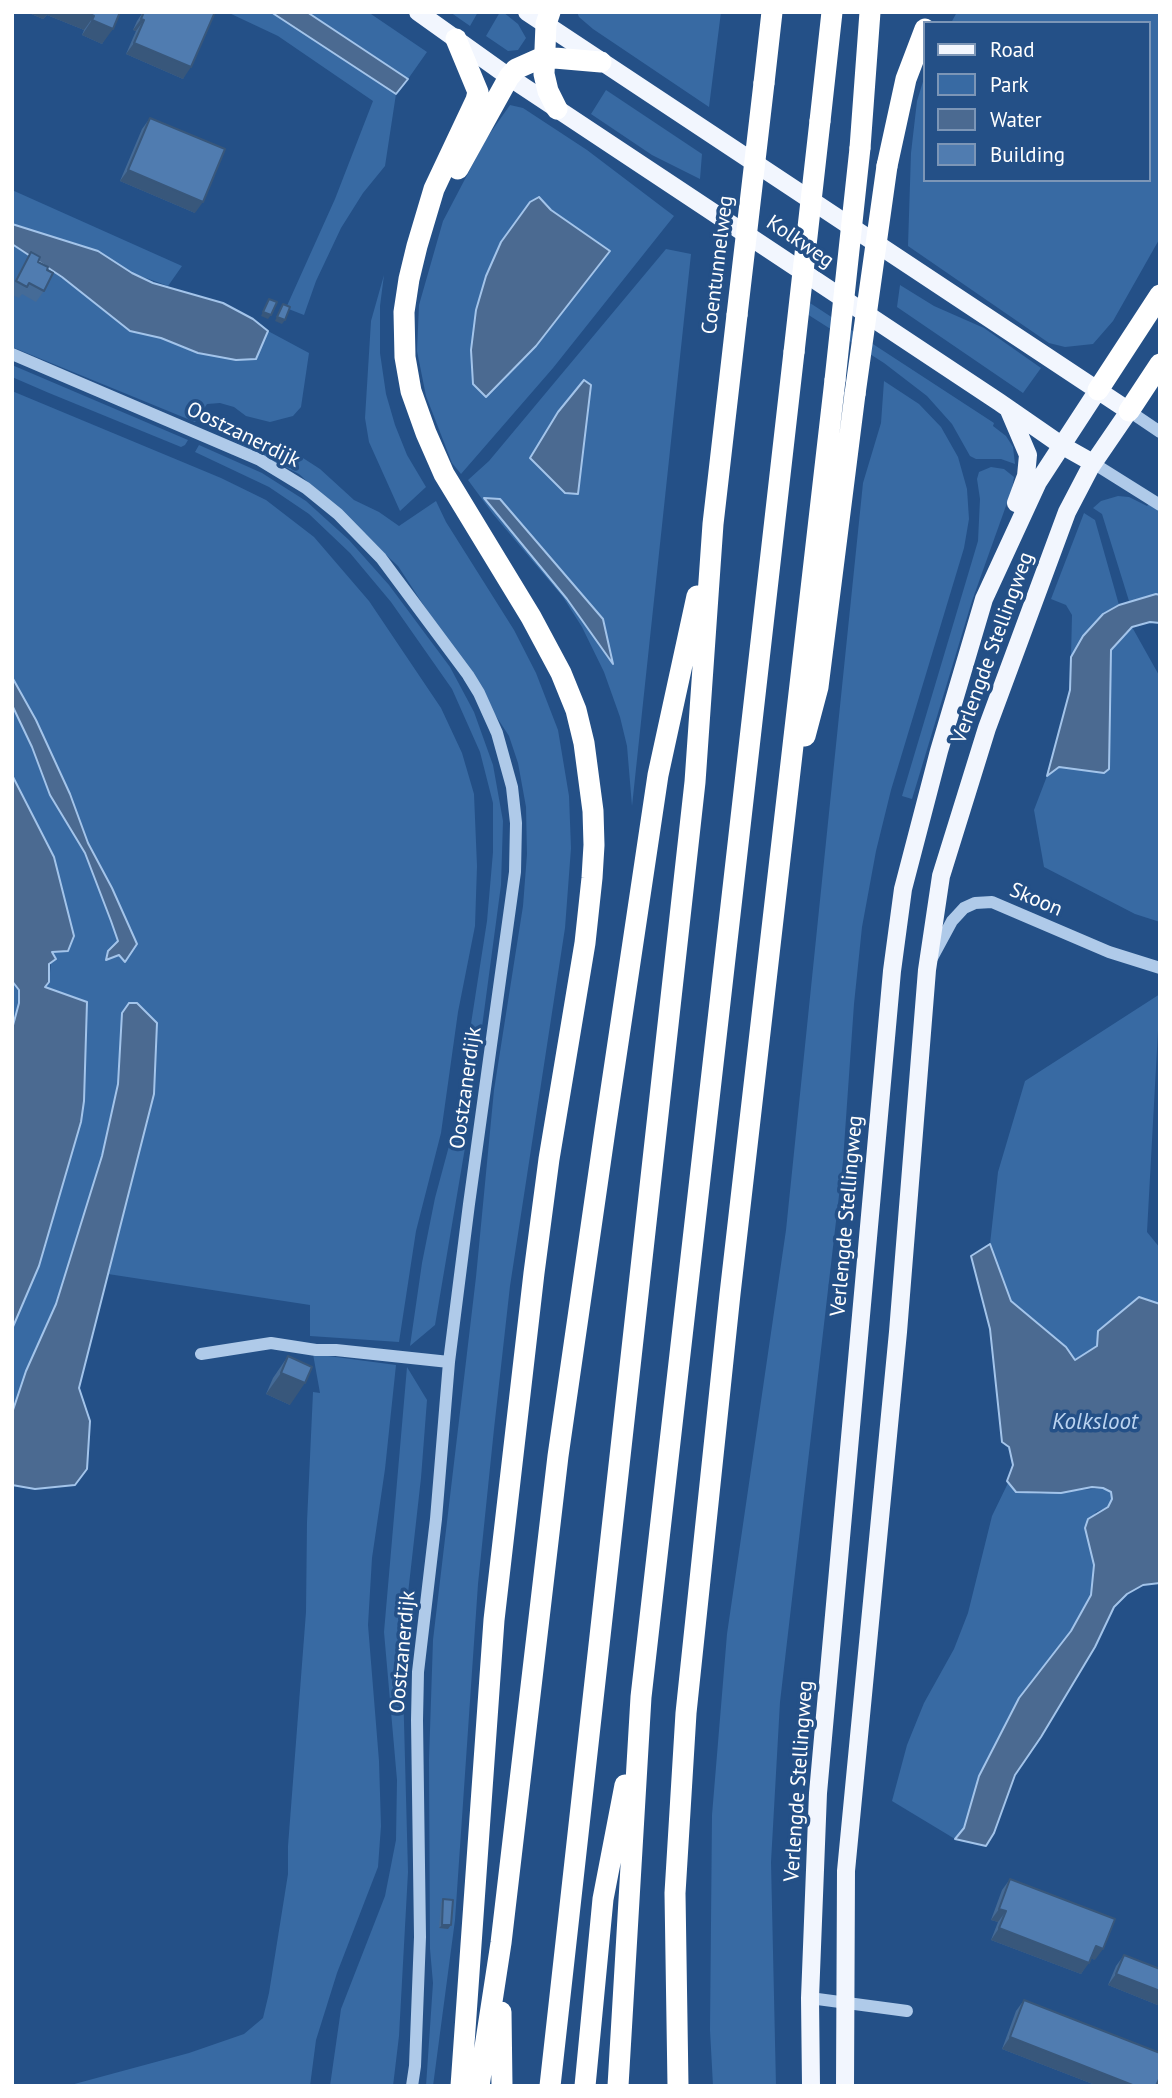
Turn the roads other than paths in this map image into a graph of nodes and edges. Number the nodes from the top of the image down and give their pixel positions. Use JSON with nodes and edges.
{"nodes":[{"id":1,"x":418,"y":12,"type":"edge"},
{"id":2,"x":527,"y":12,"type":"edge"},
{"id":3,"x":772,"y":12,"type":"edge"},
{"id":4,"x":832,"y":12,"type":"edge"},
{"id":5,"x":870,"y":12,"type":"edge"},
{"id":6,"x":548,"y":18,"type":"edge"},
{"id":7,"x":923,"y":34,"type":"edge"},
{"id":8,"x":456,"y":39,"type":"junction"},
{"id":9,"x":543,"y":57,"type":"junction"},
{"id":10,"x":601,"y":62,"type":"junction"},
{"id":11,"x":509,"y":77,"type":"junction"},
{"id":12,"x":557,"y":108,"type":"junction"},
{"id":13,"x":417,"y":246,"type":"junction"},
{"id":14,"x":1160,"y":295,"type":"edge"},
{"id":15,"x":12,"y":354,"type":"edge"},
{"id":16,"x":1160,"y":363,"type":"edge"},
{"id":17,"x":1098,"y":390,"type":"junction"},
{"id":18,"x":1007,"y":408,"type":"junction"},
{"id":19,"x":1129,"y":411,"type":"junction"},
{"id":20,"x":1160,"y":432,"type":"edge"},
{"id":21,"x":1061,"y":445,"type":"junction"},
{"id":22,"x":1093,"y":463,"type":"junction"},
{"id":23,"x":1160,"y":505,"type":"edge"},
{"id":24,"x":713,"y":524,"type":"junction"},
{"id":25,"x":984,"y":599,"type":"junction"},
{"id":26,"x":785,"y":816,"type":"junction"},
{"id":27,"x":1160,"y":968,"type":"edge"},
{"id":28,"x":926,"y":970,"type":"junction"},
{"id":29,"x":201,"y":1354,"type":"dead end"},
{"id":30,"x":449,"y":1362,"type":"junction"},
{"id":31,"x":641,"y":1697,"type":"junction"},
{"id":32,"x":501,"y":1943,"type":"junction"},
{"id":33,"x":810,"y":1998,"type":"junction"},
{"id":34,"x":846,"y":2001,"type":"junction"},
{"id":35,"x":907,"y":2011,"type":"dead end"},
{"id":36,"x":412,"y":2086,"type":"edge"},
{"id":37,"x":461,"y":2086,"type":"edge"},
{"id":38,"x":480,"y":2086,"type":"edge"},
{"id":39,"x":502,"y":2086,"type":"edge"},
{"id":40,"x":550,"y":2086,"type":"edge"},
{"id":41,"x":585,"y":2086,"type":"edge"},
{"id":42,"x":618,"y":2086,"type":"edge"},
{"id":43,"x":678,"y":2086,"type":"edge"},
{"id":44,"x":811,"y":2086,"type":"edge"},
{"id":45,"x":845,"y":2086,"type":"edge"}],
"edges":[{"from":1,"to":8,"type":"main road","name":"Kolkweg"},
{"from":2,"to":6,"type":"main road","name":"Kolkweg"},
{"from":3,"to":24,"type":"highway","name":"Coentunnelweg","bridge":true},
{"from":4,"to":31,"type":"highway","bridge":true},
{"from":5,"to":26,"type":"highway","bridge":true},
{"from":6,"to":9,"type":"highway"},
{"from":6,"to":10,"type":"main road","name":"Kolkweg"},
{"from":7,"to":26,"type":"highway","bridge":true},
{"from":8,"to":11,"type":"main road","name":"Kolkweg"},
{"from":8,"to":13,"type":"highway"},
{"from":9,"to":10,"type":"highway"},
{"from":9,"to":11,"type":"highway"},
{"from":9,"to":12,"type":"highway"},
{"from":10,"to":17,"type":"main road","name":"Kolkweg"},
{"from":11,"to":12,"type":"main road","name":"Kolkweg"},
{"from":11,"to":13,"type":"highway"},
{"from":12,"to":18,"type":"main road","name":"Kolkweg"},
{"from":13,"to":37,"type":"highway"},
{"from":14,"to":17,"type":"highway"},
{"from":15,"to":30,"type":"street","name":"Oostzanerdijk"},
{"from":16,"to":19,"type":"highway"},
{"from":17,"to":19,"type":"main road","name":"Kolkweg"},
{"from":17,"to":21,"type":"main road","name":"Verlengde Stellingweg"},
{"from":18,"to":21,"type":"main road","name":"Kolkweg"},
{"from":18,"to":25,"type":"main road"},
{"from":19,"to":20,"type":"street","name":"Kolkweg"},
{"from":19,"to":22,"type":"main road","name":"Verlengde Stellingweg"},
{"from":21,"to":22,"type":"main road","name":"Kolkweg"},
{"from":21,"to":25,"type":"main road","name":"Verlengde Stellingweg"},
{"from":22,"to":23,"type":"street","name":"Kolkweg"},
{"from":22,"to":28,"type":"main road","name":"Verlengde Stellingweg"},
{"from":24,"to":32,"type":"highway"},
{"from":24,"to":40,"type":"highway"},
{"from":25,"to":33,"type":"main road","name":"Verlengde Stellingweg"},
{"from":26,"to":43,"type":"highway"},
{"from":27,"to":28,"type":"street","name":"Skoon"},
{"from":28,"to":34,"type":"main road","name":"Verlengde Stellingweg"},
{"from":29,"to":30,"type":"street"},
{"from":30,"to":36,"type":"street","name":"Oostzanerdijk"},
{"from":31,"to":41,"type":"highway"},
{"from":31,"to":42,"type":"highway"},
{"from":32,"to":38,"type":"highway"},
{"from":32,"to":39,"type":"highway"},
{"from":33,"to":34,"type":"street"},
{"from":33,"to":44,"type":"main road","name":"Verlengde Stellingweg"},
{"from":34,"to":35,"type":"street"},
{"from":34,"to":45,"type":"main road","name":"Verlengde Stellingweg"}]}
